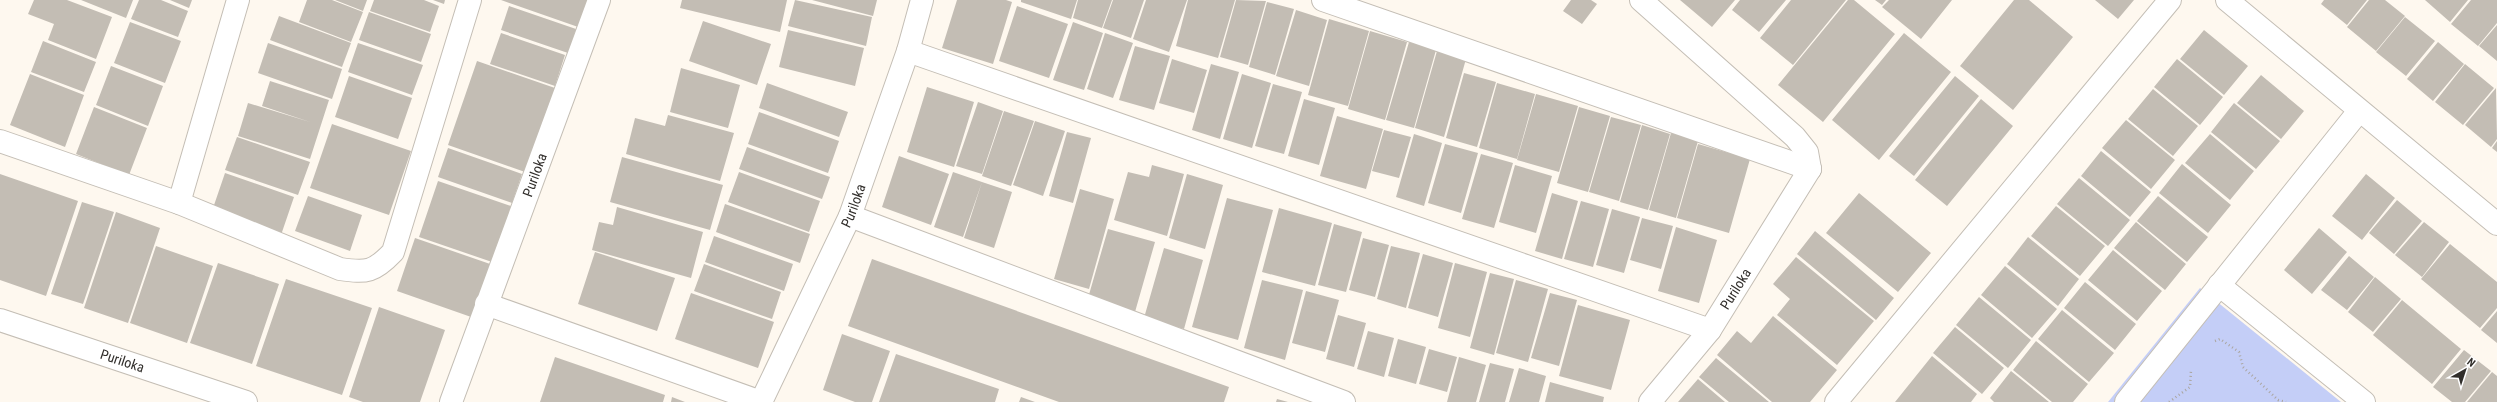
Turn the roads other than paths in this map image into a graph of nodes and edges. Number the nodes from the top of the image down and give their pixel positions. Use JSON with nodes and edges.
{"nodes":[{"id":1,"x":238,"y":0,"type":"edge"},
{"id":2,"x":470,"y":0,"type":"edge"},
{"id":3,"x":599,"y":0,"type":"edge"},
{"id":4,"x":922,"y":0,"type":"edge"},
{"id":5,"x":1323,"y":0,"type":"edge"},
{"id":6,"x":1641,"y":0,"type":"edge"},
{"id":7,"x":2170,"y":0,"type":"edge"},
{"id":8,"x":2227,"y":0,"type":"edge"},
{"id":9,"x":908,"y":51,"type":"junction"},
{"id":10,"x":2359,"y":112,"type":"junction"},
{"id":11,"x":0,"y":141,"type":"edge"},
{"id":12,"x":1810,"y":169,"type":"junction"},
{"id":13,"x":179,"y":204,"type":"junction"},
{"id":14,"x":850,"y":216,"type":"junction"},
{"id":15,"x":2497,"y":224,"type":"edge"},
{"id":16,"x":2219,"y":285,"type":"junction"},
{"id":17,"x":486,"y":304,"type":"junction"},
{"id":18,"x":0,"y":320,"type":"edge"},
{"id":19,"x":1710,"y":330,"type":"junction"},
{"id":20,"x":246,"y":402,"type":"edge"},
{"id":21,"x":452,"y":402,"type":"edge"},
{"id":22,"x":761,"y":402,"type":"edge"},
{"id":23,"x":1344,"y":402,"type":"edge"},
{"id":24,"x":1650,"y":402,"type":"edge"},
{"id":25,"x":1836,"y":402,"type":"edge"},
{"id":26,"x":2126,"y":402,"type":"edge"},
{"id":27,"x":2364,"y":402,"type":"edge"}],
"edges":[{"from":1,"to":13,"type":"street"},
{"from":2,"to":13,"type":"street"},
{"from":3,"to":17,"type":"street","name":"Puriloka"},
{"from":4,"to":9,"type":"street","name":"Puriloka"},
{"from":5,"to":12,"type":"street"},
{"from":6,"to":12,"type":"street"},
{"from":7,"to":25,"type":"street"},
{"from":8,"to":10,"type":"street"},
{"from":9,"to":14,"type":"street","name":"Puriloka"},
{"from":9,"to":19,"type":"street"},
{"from":10,"to":15,"type":"street"},
{"from":10,"to":16,"type":"street"},
{"from":11,"to":13,"type":"street"},
{"from":12,"to":19,"type":"street","name":"Puriloka"},
{"from":14,"to":22,"type":"street","name":"Puriloka"},
{"from":14,"to":23,"type":"street"},
{"from":16,"to":26,"type":"street"},
{"from":16,"to":27,"type":"street"},
{"from":17,"to":21,"type":"street","name":"Puriloka"},
{"from":17,"to":22,"type":"street","name":"Puriloka"},
{"from":18,"to":20,"type":"street","name":"Puriloka"},
{"from":19,"to":24,"type":"street","name":"Puriloka"}]}
